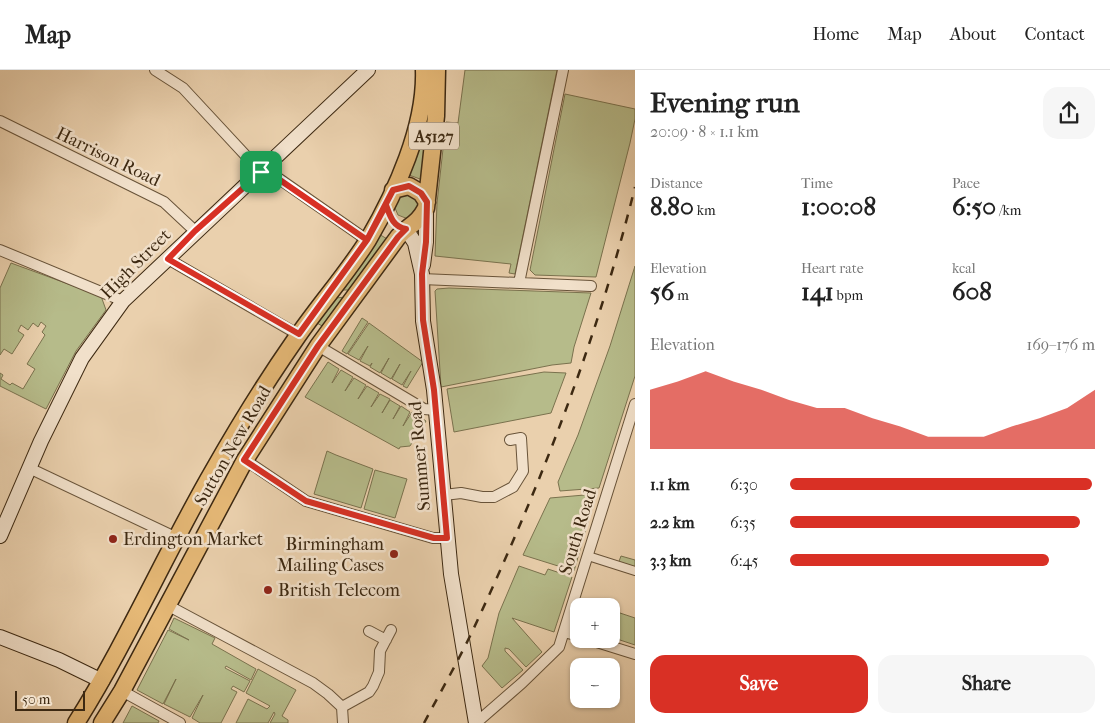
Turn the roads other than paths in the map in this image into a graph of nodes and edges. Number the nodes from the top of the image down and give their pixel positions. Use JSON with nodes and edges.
{"nodes":[{"id":1,"x":155,"y":70,"type":"edge"},
{"id":2,"x":368,"y":70,"type":"edge"},
{"id":3,"x":424,"y":70,"type":"edge"},
{"id":4,"x":437,"y":70,"type":"edge"},
{"id":5,"x":564,"y":70,"type":"edge"},
{"id":6,"x":0,"y":121,"type":"edge"},
{"id":7,"x":263,"y":170,"type":"junction"},
{"id":8,"x":393,"y":190,"type":"junction"},
{"id":9,"x":386,"y":205,"type":"junction"},
{"id":10,"x":427,"y":205,"type":"junction"},
{"id":11,"x":406,"y":229,"type":"junction"},
{"id":12,"x":195,"y":231,"type":"junction"},
{"id":13,"x":367,"y":240,"type":"junction"},
{"id":14,"x":0,"y":250,"type":"edge"},
{"id":15,"x":168,"y":259,"type":"junction"},
{"id":16,"x":422,"y":277,"type":"junction"},
{"id":17,"x":519,"y":283,"type":"junction"},
{"id":18,"x":592,"y":286,"type":"dead end"},
{"id":19,"x":122,"y":300,"type":"junction"},
{"id":20,"x":299,"y":334,"type":"junction"},
{"id":21,"x":318,"y":346,"type":"junction"},
{"id":22,"x":635,"y":404,"type":"edge"},
{"id":23,"x":436,"y":410,"type":"junction"},
{"id":24,"x":510,"y":440,"type":"dead end"},
{"id":25,"x":244,"y":460,"type":"junction"},
{"id":26,"x":29,"y":468,"type":"junction"},
{"id":27,"x":444,"y":495,"type":"junction"},
{"id":28,"x":0,"y":536,"type":"edge"},
{"id":29,"x":177,"y":538,"type":"junction"},
{"id":30,"x":447,"y":538,"type":"junction"},
{"id":31,"x":588,"y":556,"type":"junction"},
{"id":32,"x":635,"y":571,"type":"edge"},
{"id":33,"x":168,"y":605,"type":"junction"},
{"id":34,"x":391,"y":630,"type":"dead end"},
{"id":35,"x":369,"y":631,"type":"dead end"},
{"id":36,"x":564,"y":632,"type":"junction"},
{"id":37,"x":570,"y":634,"type":"edge"},
{"id":38,"x":0,"y":637,"type":"edge"},
{"id":39,"x":386,"y":640,"type":"junction"},
{"id":40,"x":616,"y":648,"type":"edge"},
{"id":41,"x":635,"y":654,"type":"edge"},
{"id":42,"x":102,"y":681,"type":"junction"},
{"id":43,"x":122,"y":692,"type":"junction"},
{"id":44,"x":342,"y":707,"type":"junction"},
{"id":45,"x":76,"y":723,"type":"edge"},
{"id":46,"x":102,"y":723,"type":"edge"},
{"id":47,"x":180,"y":723,"type":"edge"},
{"id":48,"x":343,"y":723,"type":"edge"},
{"id":49,"x":476,"y":723,"type":"edge"}],
"edges":[{"from":1,"to":7,"type":"street"},
{"from":2,"to":7,"type":"main road","name":"High Street"},
{"from":3,"to":8,"type":"main road","number":"A5127"},
{"from":4,"to":10,"type":"main road","name":"Summer Road","number":"A5127"},
{"from":5,"to":17,"type":"street"},
{"from":6,"to":12,"type":"street","name":"Harrison Road"},
{"from":7,"to":12,"type":"main road","name":"High Street"},
{"from":7,"to":13,"type":"street"},
{"from":8,"to":9,"type":"main road","number":"A5127"},
{"from":8,"to":10,"type":"main road"},
{"from":9,"to":11,"type":"main road"},
{"from":9,"to":13,"type":"main road","name":"Sutton New Road","number":"A5127"},
{"from":10,"to":11,"type":"main road","name":"Sutton New Road"},
{"from":10,"to":16,"type":"main road","name":"Summer Road"},
{"from":11,"to":16,"type":"main road","name":"Summer Road"},
{"from":11,"to":21,"type":"main road","name":"Sutton New Road"},
{"from":12,"to":15,"type":"main road","name":"High Street"},
{"from":13,"to":20,"type":"main road","name":"Sutton New Road","number":"A5127"},
{"from":14,"to":19,"type":"street"},
{"from":15,"to":19,"type":"main road","name":"High Street"},
{"from":15,"to":20,"type":"street"},
{"from":16,"to":17,"type":"street"},
{"from":16,"to":23,"type":"main road","name":"Summer Road"},
{"from":17,"to":18,"type":"street"},
{"from":19,"to":26,"type":"main road","name":"High Street"},
{"from":20,"to":29,"type":"main road","name":"Sutton New Road","number":"A5127"},
{"from":21,"to":23,"type":"street"},
{"from":21,"to":25,"type":"main road","name":"Sutton New Road"},
{"from":22,"to":31,"type":"street","name":"South Road"},
{"from":23,"to":27,"type":"main road","name":"Summer Road"},
{"from":24,"to":27,"type":"street"},
{"from":25,"to":30,"type":"street"},
{"from":25,"to":33,"type":"main road","name":"Sutton New Road"},
{"from":26,"to":28,"type":"main road","name":"High Street"},
{"from":26,"to":29,"type":"street"},
{"from":27,"to":30,"type":"main road","name":"Summer Road"},
{"from":29,"to":42,"type":"main road","name":"Sutton New Road","number":"A5127"},
{"from":30,"to":49,"type":"main road","name":"Summer Road"},
{"from":31,"to":32,"type":"street"},
{"from":31,"to":36,"type":"street","name":"South Road"},
{"from":33,"to":43,"type":"main road","name":"Sutton New Road"},
{"from":33,"to":44,"type":"street"},
{"from":34,"to":39,"type":"street"},
{"from":35,"to":39,"type":"street"},
{"from":36,"to":37,"type":"street"},
{"from":36,"to":49,"type":"street","name":"South Road"},
{"from":38,"to":42,"type":"main road"},
{"from":39,"to":44,"type":"street"},
{"from":40,"to":41,"type":"street"},
{"from":42,"to":45,"type":"main road","name":"Sutton New Road","number":"A5127"},
{"from":43,"to":46,"type":"main road","name":"Sutton New Road"},
{"from":43,"to":47,"type":"street"},
{"from":44,"to":48,"type":"street"}]}
